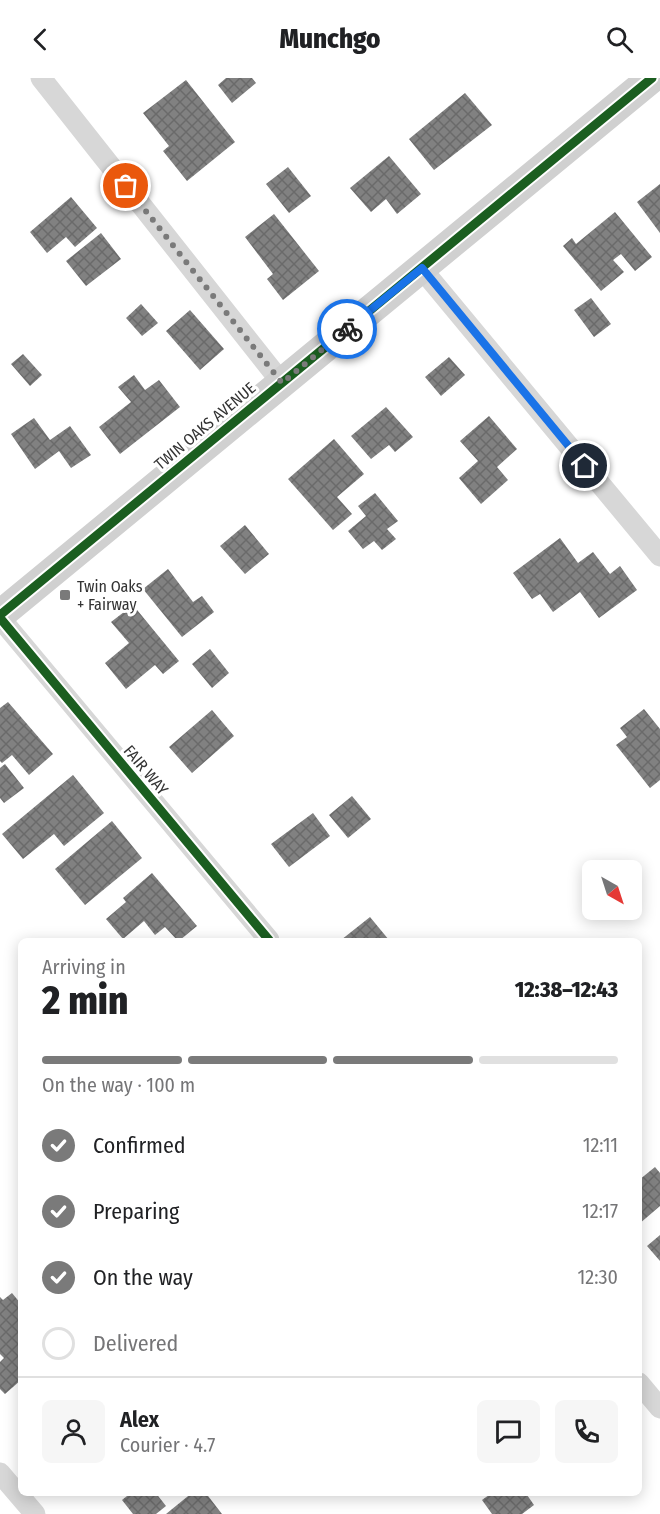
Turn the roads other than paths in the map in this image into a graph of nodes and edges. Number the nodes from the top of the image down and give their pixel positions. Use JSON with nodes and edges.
{"nodes":[{"id":1,"x":41,"y":78,"type":"edge"},
{"id":2,"x":652,"y":78,"type":"edge"},
{"id":3,"x":422,"y":268,"type":"junction"},
{"id":4,"x":282,"y":383,"type":"junction"},
{"id":5,"x":660,"y":556,"type":"edge"},
{"id":6,"x":0,"y":617,"type":"edge"},
{"id":7,"x":267,"y":938,"type":"edge"},
{"id":8,"x":642,"y":1387,"type":"edge"},
{"id":9,"x":660,"y":1408,"type":"edge"},
{"id":10,"x":0,"y":1473,"type":"edge"},
{"id":11,"x":18,"y":1495,"type":"edge"},
{"id":12,"x":19,"y":1496,"type":"edge"},
{"id":13,"x":34,"y":1514,"type":"edge"}],
"edges":[{"from":1,"to":4,"type":"street"},
{"from":2,"to":3,"type":"street","name":"TWIN OAKS AVENUE"},
{"from":3,"to":4,"type":"street","name":"TWIN OAKS AVENUE"},
{"from":3,"to":5,"type":"street"},
{"from":4,"to":6,"type":"street","name":"TWIN OAKS AVENUE"},
{"from":6,"to":7,"type":"street","name":"FAIR WAY"},
{"from":8,"to":9,"type":"street"},
{"from":10,"to":11,"type":"street"},
{"from":12,"to":13,"type":"street"}]}
